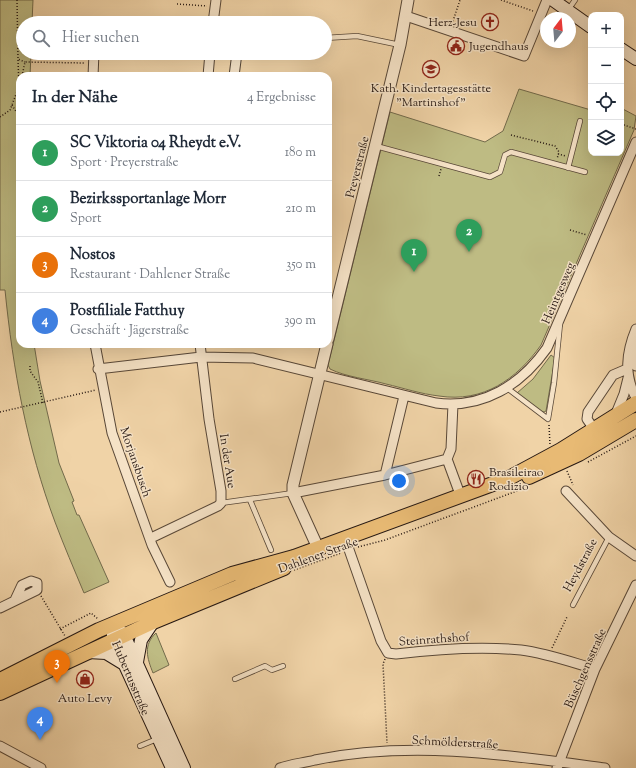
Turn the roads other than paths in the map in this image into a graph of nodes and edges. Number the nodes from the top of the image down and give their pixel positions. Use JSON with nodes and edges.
{"nodes":[{"id":1,"x":408,"y":0,"type":"edge"},
{"id":2,"x":547,"y":0,"type":"edge"},
{"id":3,"x":553,"y":0,"type":"edge"},
{"id":4,"x":575,"y":0,"type":"edge"},
{"id":5,"x":215,"y":3,"type":"edge"},
{"id":6,"x":567,"y":10,"type":"junction"},
{"id":7,"x":214,"y":16,"type":"edge"},
{"id":8,"x":406,"y":16,"type":"junction"},
{"id":9,"x":588,"y":25,"type":"edge"},
{"id":10,"x":332,"y":38,"type":"edge"},
{"id":11,"x":400,"y":46,"type":"junction"},
{"id":12,"x":624,"y":51,"type":"edge"},
{"id":13,"x":636,"y":59,"type":"edge"},
{"id":14,"x":93,"y":60,"type":"edge"},
{"id":15,"x":209,"y":60,"type":"edge"},
{"id":16,"x":236,"y":60,"type":"edge"},
{"id":17,"x":93,"y":72,"type":"edge"},
{"id":18,"x":208,"y":72,"type":"edge"},
{"id":19,"x":235,"y":72,"type":"edge"},
{"id":20,"x":580,"y":121,"type":"dead end"},
{"id":21,"x":636,"y":142,"type":"edge"},
{"id":22,"x":376,"y":146,"type":"junction"},
{"id":23,"x":568,"y":168,"type":"junction"},
{"id":24,"x":585,"y":172,"type":"dead end"},
{"id":25,"x":561,"y":320,"type":"junction"},
{"id":26,"x":332,"y":323,"type":"edge"},
{"id":27,"x":636,"y":329,"type":"edge"},
{"id":28,"x":95,"y":348,"type":"edge"},
{"id":29,"x":200,"y":348,"type":"edge"},
{"id":30,"x":326,"y":348,"type":"edge"},
{"id":31,"x":201,"y":357,"type":"junction"},
{"id":32,"x":98,"y":369,"type":"junction"},
{"id":33,"x":630,"y":371,"type":"edge"},
{"id":34,"x":319,"y":374,"type":"junction"},
{"id":35,"x":507,"y":388,"type":"junction"},
{"id":36,"x":404,"y":396,"type":"junction"},
{"id":37,"x":636,"y":398,"type":"edge"},
{"id":38,"x":636,"y":403,"type":"edge"},
{"id":39,"x":453,"y":404,"type":"junction"},
{"id":40,"x":615,"y":416,"type":"junction"},
{"id":41,"x":636,"y":420,"type":"edge"},
{"id":42,"x":594,"y":429,"type":"junction"},
{"id":43,"x":636,"y":431,"type":"edge"},
{"id":44,"x":618,"y":432,"type":"junction"},
{"id":45,"x":447,"y":459,"type":"junction"},
{"id":46,"x":386,"y":475,"type":"junction"},
{"id":47,"x":566,"y":491,"type":"road end"},
{"id":48,"x":293,"y":493,"type":"junction"},
{"id":49,"x":461,"y":497,"type":"junction"},
{"id":50,"x":250,"y":500,"type":"junction"},
{"id":51,"x":221,"y":503,"type":"junction"},
{"id":52,"x":609,"y":537,"type":"junction"},
{"id":53,"x":151,"y":538,"type":"junction"},
{"id":54,"x":348,"y":547,"type":"junction"},
{"id":55,"x":318,"y":548,"type":"junction"},
{"id":56,"x":271,"y":550,"type":"dead end"},
{"id":57,"x":636,"y":556,"type":"edge"},
{"id":58,"x":170,"y":582,"type":"dead end"},
{"id":59,"x":636,"y":585,"type":"edge"},
{"id":60,"x":37,"y":590,"type":"road end"},
{"id":61,"x":573,"y":605,"type":"dead end"},
{"id":62,"x":0,"y":608,"type":"edge"},
{"id":63,"x":153,"y":622,"type":"junction"},
{"id":64,"x":114,"y":624,"type":"junction"},
{"id":65,"x":119,"y":637,"type":"junction"},
{"id":66,"x":85,"y":652,"type":"junction"},
{"id":67,"x":137,"y":662,"type":"junction"},
{"id":68,"x":125,"y":665,"type":"junction"},
{"id":69,"x":283,"y":666,"type":"dead end"},
{"id":70,"x":595,"y":669,"type":"junction"},
{"id":71,"x":235,"y":678,"type":"dead end"},
{"id":72,"x":0,"y":680,"type":"edge"},
{"id":73,"x":0,"y":693,"type":"edge"},
{"id":74,"x":158,"y":738,"type":"junction"},
{"id":75,"x":0,"y":746,"type":"edge"},
{"id":76,"x":140,"y":746,"type":"dead end"},
{"id":77,"x":175,"y":747,"type":"junction"},
{"id":78,"x":558,"y":765,"type":"edge"},
{"id":79,"x":41,"y":768,"type":"edge"},
{"id":80,"x":172,"y":768,"type":"edge"},
{"id":81,"x":184,"y":768,"type":"edge"},
{"id":82,"x":280,"y":768,"type":"edge"},
{"id":83,"x":605,"y":768,"type":"edge"}],
"edges":[{"from":1,"to":8,"type":"street","name":"Preyerstraße"},
{"from":2,"to":8,"type":"street"},
{"from":3,"to":6,"type":"main road"},
{"from":4,"to":6,"type":"lane"},
{"from":5,"to":7,"type":"street"},
{"from":6,"to":9,"type":"main road"},
{"from":8,"to":11,"type":"street","name":"Preyerstraße"},
{"from":10,"to":11,"type":"lane"},
{"from":11,"to":22,"type":"street","name":"Preyerstraße"},
{"from":12,"to":13,"type":"main road"},
{"from":14,"to":17,"type":"street"},
{"from":15,"to":18,"type":"street"},
{"from":16,"to":19,"type":"street"},
{"from":20,"to":23,"type":"lane"},
{"from":21,"to":25,"type":"street","name":"Heintgesweg"},
{"from":22,"to":23,"type":"lane"},
{"from":22,"to":26,"type":"street","name":"Preyerstraße"},
{"from":23,"to":24,"type":"lane"},
{"from":25,"to":35,"type":"street","name":"Heintgesweg"},
{"from":25,"to":35,"type":"lane"},
{"from":27,"to":33,"type":"street"},
{"from":28,"to":32,"type":"street","name":"Morjansbusch"},
{"from":29,"to":31,"type":"street","name":"In der Aue"},
{"from":30,"to":34,"type":"street"},
{"from":31,"to":32,"type":"street","name":"Heintgesweg"},
{"from":31,"to":34,"type":"street","name":"Heintgesweg"},
{"from":31,"to":51,"type":"street","name":"In der Aue"},
{"from":32,"to":53,"type":"street","name":"Morjansbusch"},
{"from":33,"to":37,"type":"street"},
{"from":33,"to":40,"type":"street"},
{"from":33,"to":42,"type":"street"},
{"from":34,"to":36,"type":"street","name":"Heintgesweg"},
{"from":34,"to":48,"type":"street"},
{"from":35,"to":39,"type":"street","name":"Heintgesweg"},
{"from":36,"to":39,"type":"street","name":"Heintgesweg"},
{"from":36,"to":46,"type":"street"},
{"from":38,"to":40,"type":"main road","name":"Dahlener Straße"},
{"from":39,"to":45,"type":"street"},
{"from":40,"to":42,"type":"main road","name":"Dahlener Straße"},
{"from":41,"to":44,"type":"main road","name":"Dahlener Straße"},
{"from":42,"to":49,"type":"main road","name":"Dahlener Straße"},
{"from":43,"to":44,"type":"main road"},
{"from":44,"to":54,"type":"main road","name":"Dahlener Straße"},
{"from":45,"to":46,"type":"street"},
{"from":45,"to":49,"type":"street"},
{"from":46,"to":48,"type":"street"},
{"from":47,"to":52,"type":"street","name":"Heydstraße"},
{"from":48,"to":50,"type":"lane"},
{"from":48,"to":55,"type":"street"},
{"from":49,"to":55,"type":"main road","name":"Dahlener Straße"},
{"from":50,"to":51,"type":"lane"},
{"from":50,"to":56,"type":"lane"},
{"from":51,"to":53,"type":"street","name":"In der Aue"},
{"from":52,"to":57,"type":"street","name":"Heydstraße"},
{"from":52,"to":61,"type":"lane","name":"Heydstraße"},
{"from":53,"to":58,"type":"street","name":"Morjansbusch"},
{"from":54,"to":63,"type":"main road","name":"Dahlener Straße"},
{"from":54,"to":70,"type":"street","name":"Steinrathshof"},
{"from":55,"to":64,"type":"main road","name":"Dahlener Straße"},
{"from":59,"to":70,"type":"street","name":"Büschgensstraße"},
{"from":60,"to":62,"type":"street"},
{"from":63,"to":65,"type":"main road","name":"Dahlener Straße"},
{"from":63,"to":67,"type":"main road"},
{"from":64,"to":65,"type":"main road","name":"Hubertusstraße"},
{"from":64,"to":72,"type":"main road","name":"Dahlener Straße"},
{"from":65,"to":66,"type":"main road","name":"Dahlener Straße"},
{"from":65,"to":67,"type":"main road","name":"Hubertusstraße"},
{"from":65,"to":68,"type":"main road","name":"Hubertusstraße"},
{"from":66,"to":68,"type":"main road"},
{"from":66,"to":73,"type":"main road","name":"Dahlener Straße"},
{"from":67,"to":77,"type":"main road","name":"Hubertusstraße"},
{"from":68,"to":74,"type":"main road","name":"Hubertusstraße"},
{"from":69,"to":71,"type":"lane"},
{"from":70,"to":78,"type":"street","name":"Büschgensstraße"},
{"from":74,"to":76,"type":"lane"},
{"from":74,"to":77,"type":"lane"},
{"from":74,"to":80,"type":"main road","name":"Hubertusstraße"},
{"from":75,"to":79,"type":"street"},
{"from":77,"to":81,"type":"main road","name":"Hubertusstraße"},
{"from":78,"to":82,"type":"street","name":"Schmölderstraße"},
{"from":78,"to":83,"type":"street","name":"Schmölderstraße"}]}
